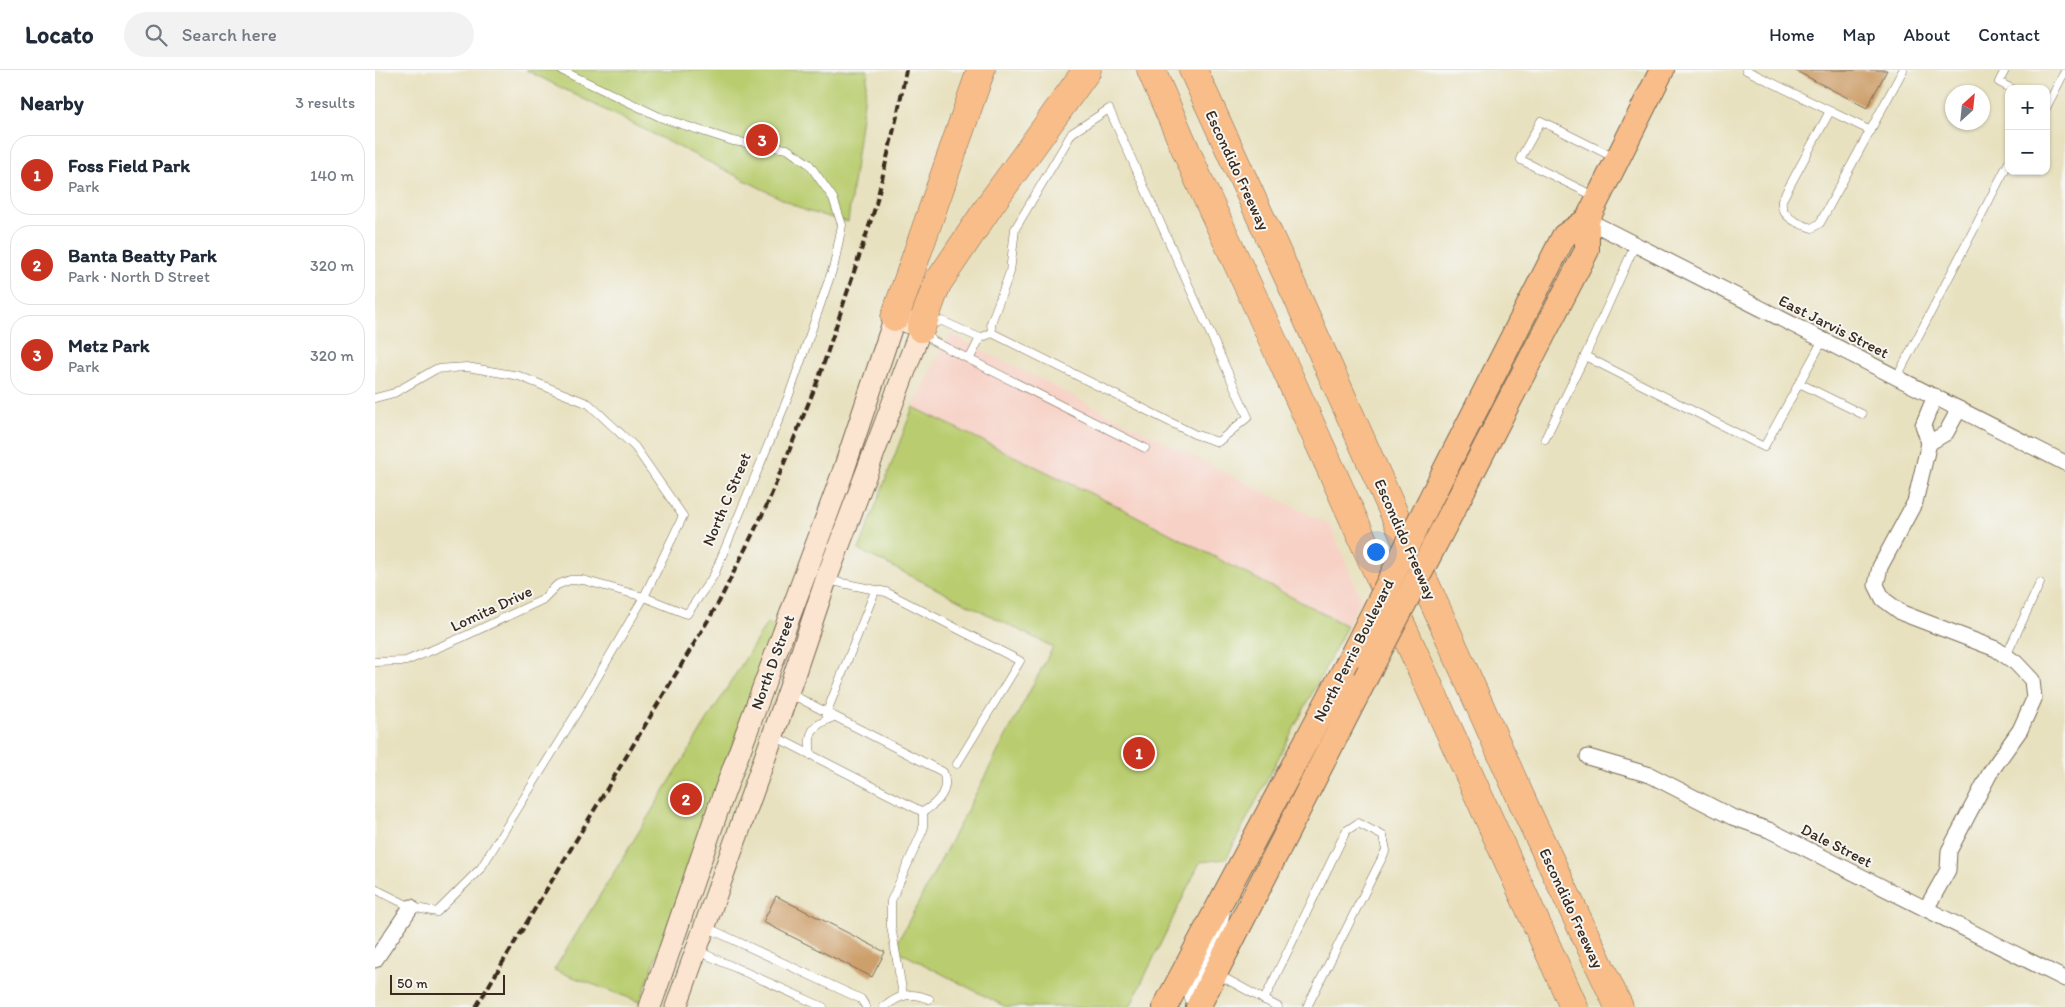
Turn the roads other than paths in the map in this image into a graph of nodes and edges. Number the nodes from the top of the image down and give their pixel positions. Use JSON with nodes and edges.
{"nodes":[{"id":1,"x":561,"y":70,"type":"edge"},
{"id":2,"x":981,"y":70,"type":"edge"},
{"id":3,"x":1151,"y":70,"type":"edge"},
{"id":4,"x":1193,"y":70,"type":"edge"},
{"id":5,"x":1662,"y":70,"type":"edge"},
{"id":6,"x":1903,"y":70,"type":"edge"},
{"id":7,"x":2005,"y":70,"type":"edge"},
{"id":8,"x":1748,"y":71,"type":"edge"},
{"id":9,"x":2065,"y":71,"type":"edge"},
{"id":10,"x":1082,"y":78,"type":"edge"},
{"id":11,"x":2005,"y":86,"type":"edge"},
{"id":12,"x":2050,"y":101,"type":"edge"},
{"id":13,"x":1830,"y":111,"type":"junction"},
{"id":14,"x":1871,"y":132,"type":"junction"},
{"id":15,"x":1617,"y":159,"type":"junction"},
{"id":16,"x":2005,"y":170,"type":"edge"},
{"id":17,"x":1597,"y":198,"type":"junction"},
{"id":18,"x":1587,"y":220,"type":"junction"},
{"id":19,"x":1635,"y":245,"type":"junction"},
{"id":20,"x":895,"y":317,"type":"junction"},
{"id":21,"x":921,"y":328,"type":"junction"},
{"id":22,"x":992,"y":333,"type":"junction"},
{"id":23,"x":980,"y":338,"type":"junction"},
{"id":24,"x":1823,"y":340,"type":"junction"},
{"id":25,"x":1585,"y":356,"type":"junction"},
{"id":26,"x":969,"y":358,"type":"junction"},
{"id":27,"x":1897,"y":377,"type":"junction"},
{"id":28,"x":1799,"y":383,"type":"junction"},
{"id":29,"x":1935,"y":396,"type":"junction"},
{"id":30,"x":375,"y":398,"type":"edge"},
{"id":31,"x":1959,"y":408,"type":"junction"},
{"id":32,"x":1862,"y":414,"type":"dead end"},
{"id":33,"x":1545,"y":439,"type":"dead end"},
{"id":34,"x":1929,"y":443,"type":"junction"},
{"id":35,"x":1145,"y":448,"type":"dead end"},
{"id":36,"x":2064,"y":459,"type":"edge"},
{"id":37,"x":804,"y":574,"type":"junction"},
{"id":38,"x":826,"y":580,"type":"junction"},
{"id":39,"x":2040,"y":583,"type":"dead end"},
{"id":40,"x":875,"y":591,"type":"junction"},
{"id":41,"x":645,"y":597,"type":"junction"},
{"id":42,"x":2006,"y":656,"type":"junction"},
{"id":43,"x":375,"y":662,"type":"edge"},
{"id":44,"x":788,"y":693,"type":"junction"},
{"id":45,"x":830,"y":716,"type":"junction"},
{"id":46,"x":772,"y":736,"type":"junction"},
{"id":47,"x":811,"y":755,"type":"junction"},
{"id":48,"x":1588,"y":757,"type":"dead end"},
{"id":49,"x":957,"y":764,"type":"dead end"},
{"id":50,"x":923,"y":812,"type":"junction"},
{"id":51,"x":375,"y":889,"type":"edge"},
{"id":52,"x":1225,"y":893,"type":"junction"},
{"id":53,"x":411,"y":907,"type":"junction"},
{"id":54,"x":1927,"y":909,"type":"junction"},
{"id":55,"x":705,"y":927,"type":"junction"},
{"id":56,"x":676,"y":929,"type":"junction"},
{"id":57,"x":697,"y":950,"type":"junction"},
{"id":58,"x":375,"y":960,"type":"edge"},
{"id":59,"x":1215,"y":973,"type":"junction"},
{"id":60,"x":2065,"y":979,"type":"edge"},
{"id":61,"x":903,"y":996,"type":"junction"},
{"id":62,"x":929,"y":999,"type":"dead end"},
{"id":63,"x":1265,"y":1000,"type":"junction"},
{"id":64,"x":650,"y":1007,"type":"edge"},
{"id":65,"x":676,"y":1007,"type":"edge"},
{"id":66,"x":823,"y":1007,"type":"edge"},
{"id":67,"x":866,"y":1007,"type":"edge"},
{"id":68,"x":884,"y":1007,"type":"edge"},
{"id":69,"x":1165,"y":1007,"type":"edge"},
{"id":70,"x":1197,"y":1007,"type":"edge"},
{"id":71,"x":1278,"y":1007,"type":"edge"},
{"id":72,"x":1307,"y":1007,"type":"edge"},
{"id":73,"x":1574,"y":1007,"type":"edge"},
{"id":74,"x":1619,"y":1007,"type":"edge"}],
"edges":[{"from":1,"to":41,"type":"lane","name":"North C Street"},
{"from":2,"to":20,"type":"highway"},
{"from":3,"to":73,"type":"highway"},
{"from":4,"to":74,"type":"highway","name":"Escondido Freeway"},
{"from":5,"to":15,"type":"main road","name":"North Perris Boulevard"},
{"from":6,"to":14,"type":"lane"},
{"from":7,"to":11,"type":"lane"},
{"from":8,"to":13,"type":"lane"},
{"from":9,"to":12,"type":"lane"},
{"from":10,"to":21,"type":"highway"},
{"from":13,"to":14,"type":"lane"},
{"from":13,"to":14,"type":"lane"},
{"from":15,"to":17,"type":"main road","name":"North Perris Boulevard"},
{"from":15,"to":17,"type":"lane"},
{"from":16,"to":27,"type":"lane"},
{"from":17,"to":18,"type":"main road","name":"North Perris Boulevard"},
{"from":18,"to":19,"type":"street","name":"East Jarvis Street"},
{"from":18,"to":52,"type":"main road","name":"North Perris Boulevard","bridge":true},
{"from":18,"to":59,"type":"main road","name":"North Perris Boulevard","bridge":true},
{"from":19,"to":24,"type":"street","name":"East Jarvis Street"},
{"from":19,"to":25,"type":"lane"},
{"from":20,"to":21,"type":"main road"},
{"from":20,"to":37,"type":"main road","name":"North D Street"},
{"from":21,"to":23,"type":"lane"},
{"from":21,"to":26,"type":"lane"},
{"from":21,"to":38,"type":"main road","name":"North D Street"},
{"from":22,"to":22,"type":"lane"},
{"from":22,"to":23,"type":"lane"},
{"from":23,"to":26,"type":"lane"},
{"from":24,"to":27,"type":"street","name":"East Jarvis Street"},
{"from":24,"to":28,"type":"lane"},
{"from":25,"to":28,"type":"lane"},
{"from":25,"to":33,"type":"lane"},
{"from":26,"to":35,"type":"lane"},
{"from":27,"to":29,"type":"street","name":"East Jarvis Street"},
{"from":28,"to":32,"type":"lane"},
{"from":29,"to":31,"type":"street","name":"East Jarvis Street"},
{"from":29,"to":34,"type":"street"},
{"from":30,"to":41,"type":"lane"},
{"from":31,"to":34,"type":"street"},
{"from":31,"to":36,"type":"street","name":"East Jarvis Street"},
{"from":34,"to":42,"type":"street"},
{"from":37,"to":38,"type":"main road"},
{"from":37,"to":56,"type":"main road","name":"North D Street"},
{"from":38,"to":40,"type":"lane"},
{"from":38,"to":44,"type":"main road","name":"North D Street"},
{"from":39,"to":42,"type":"lane"},
{"from":40,"to":45,"type":"lane"},
{"from":40,"to":49,"type":"lane"},
{"from":41,"to":43,"type":"lane","name":"Lomita Drive"},
{"from":41,"to":53,"type":"lane"},
{"from":42,"to":54,"type":"street"},
{"from":44,"to":45,"type":"lane"},
{"from":44,"to":46,"type":"main road","name":"North D Street"},
{"from":45,"to":47,"type":"lane"},
{"from":45,"to":50,"type":"lane"},
{"from":46,"to":47,"type":"lane"},
{"from":46,"to":55,"type":"main road","name":"North D Street"},
{"from":47,"to":50,"type":"lane"},
{"from":48,"to":54,"type":"street","name":"Dale Street"},
{"from":50,"to":61,"type":"lane"},
{"from":51,"to":53,"type":"lane"},
{"from":52,"to":69,"type":"main road","name":"North Perris Boulevard"},
{"from":52,"to":70,"type":"lane"},
{"from":53,"to":58,"type":"street"},
{"from":54,"to":60,"type":"street","name":"Dale Street"},
{"from":55,"to":56,"type":"main road"},
{"from":55,"to":57,"type":"main road","name":"North D Street"},
{"from":55,"to":67,"type":"lane"},
{"from":56,"to":57,"type":"main road"},
{"from":56,"to":64,"type":"main road","name":"North D Street"},
{"from":57,"to":65,"type":"main road","name":"North D Street"},
{"from":57,"to":66,"type":"lane"},
{"from":59,"to":63,"type":"lane"},
{"from":59,"to":70,"type":"main road","name":"North Perris Boulevard"},
{"from":61,"to":62,"type":"lane"},
{"from":61,"to":68,"type":"lane"},
{"from":63,"to":71,"type":"lane"},
{"from":63,"to":72,"type":"lane"}]}
